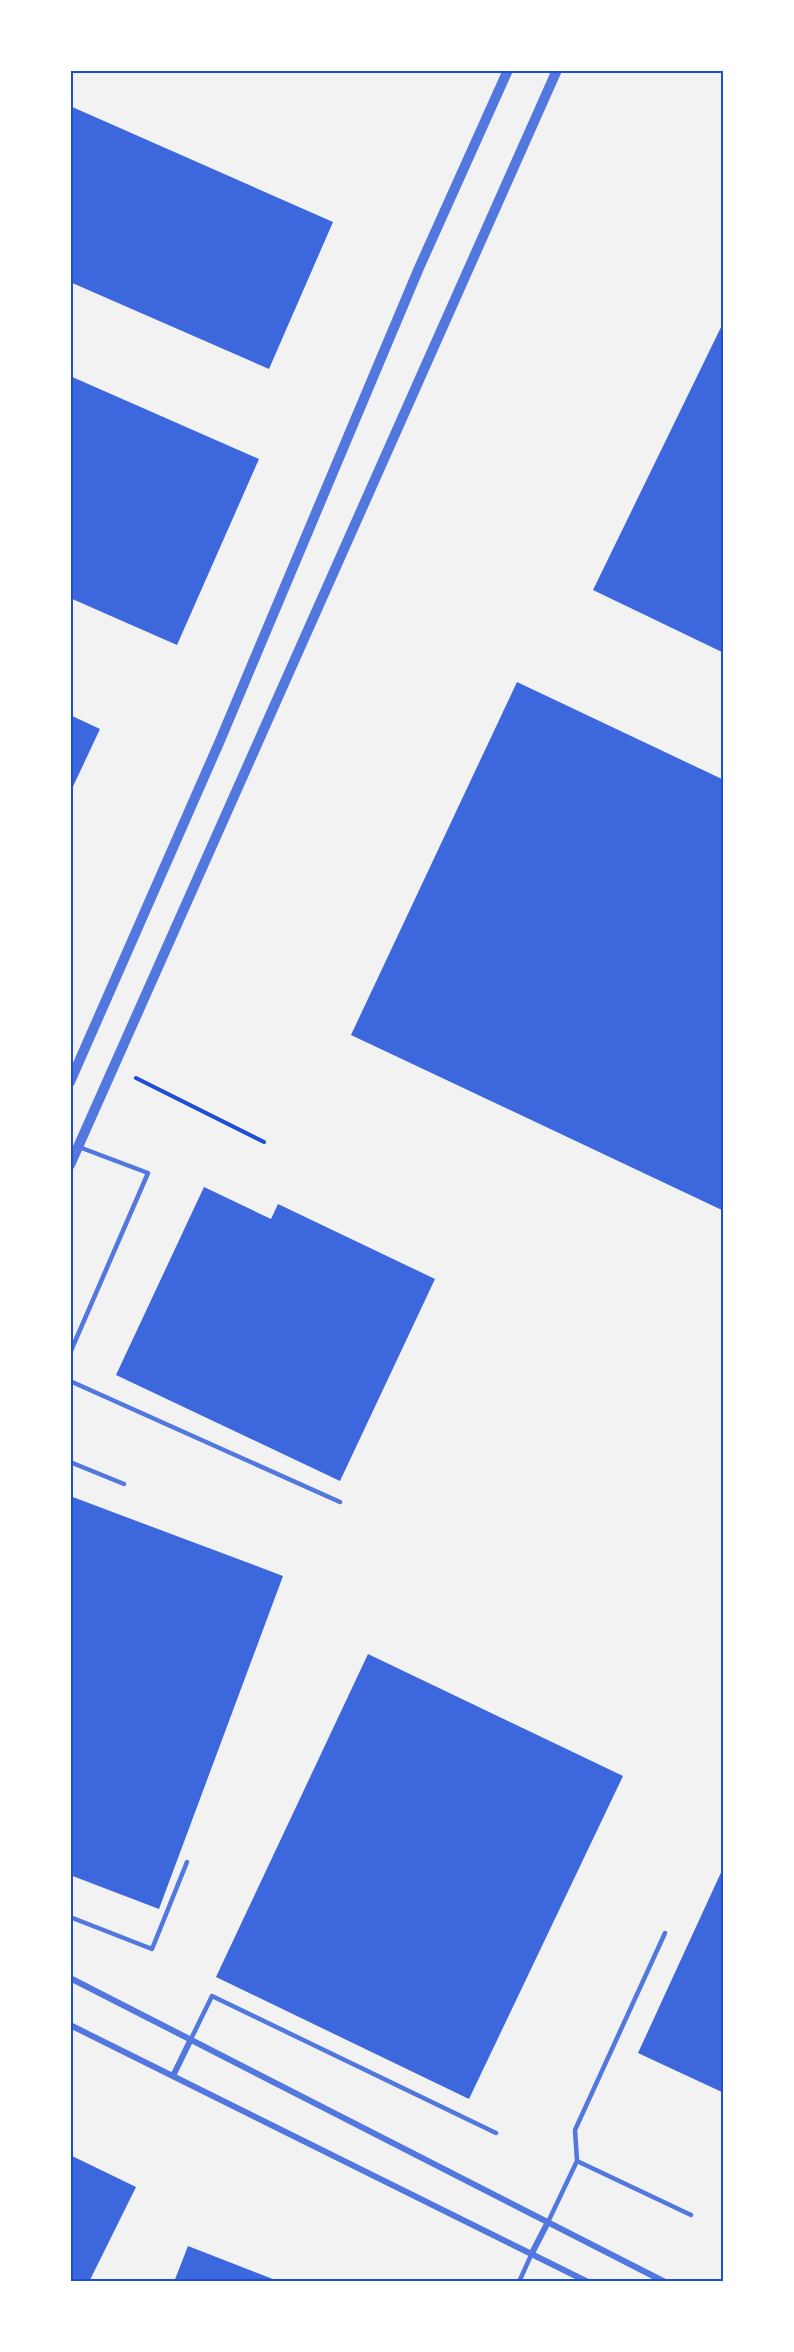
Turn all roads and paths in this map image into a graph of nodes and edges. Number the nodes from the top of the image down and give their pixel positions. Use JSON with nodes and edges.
{"nodes":[{"id":1,"x":508,"y":70,"type":"edge"},
{"id":2,"x":557,"y":70,"type":"edge"},
{"id":3,"x":114,"y":1067,"type":"junction"},
{"id":4,"x":70,"y":1083,"type":"edge"},
{"id":5,"x":264,"y":1142,"type":"dead end"},
{"id":6,"x":75,"y":1145,"type":"edge"},
{"id":7,"x":70,"y":1165,"type":"edge"},
{"id":8,"x":70,"y":1353,"type":"edge"},
{"id":9,"x":70,"y":1381,"type":"edge"},
{"id":10,"x":70,"y":1462,"type":"edge"},
{"id":11,"x":124,"y":1484,"type":"dead end"},
{"id":12,"x":340,"y":1502,"type":"dead end"},
{"id":13,"x":187,"y":1862,"type":"dead end"},
{"id":14,"x":70,"y":1917,"type":"edge"},
{"id":15,"x":665,"y":1933,"type":"dead end"},
{"id":16,"x":70,"y":1978,"type":"edge"},
{"id":17,"x":70,"y":2025,"type":"edge"},
{"id":18,"x":190,"y":2039,"type":"junction"},
{"id":19,"x":172,"y":2076,"type":"junction"},
{"id":20,"x":496,"y":2133,"type":"dead end"},
{"id":21,"x":577,"y":2161,"type":"junction"},
{"id":22,"x":691,"y":2215,"type":"dead end"},
{"id":23,"x":548,"y":2222,"type":"junction"},
{"id":24,"x":532,"y":2253,"type":"junction"},
{"id":25,"x":519,"y":2282,"type":"edge"},
{"id":26,"x":588,"y":2282,"type":"edge"},
{"id":27,"x":665,"y":2282,"type":"edge"}],
"edges":[{"from":1,"to":4,"type":"street"},
{"from":2,"to":3,"type":"street"},
{"from":3,"to":5,"type":"path"},
{"from":3,"to":6,"type":"street"},
{"from":6,"to":7,"type":"street"},
{"from":6,"to":8,"type":"lane"},
{"from":9,"to":12,"type":"lane"},
{"from":10,"to":11,"type":"lane"},
{"from":13,"to":14,"type":"lane"},
{"from":15,"to":21,"type":"lane"},
{"from":16,"to":18,"type":"street"},
{"from":17,"to":19,"type":"street"},
{"from":18,"to":19,"type":"street"},
{"from":18,"to":20,"type":"lane"},
{"from":18,"to":23,"type":"street"},
{"from":19,"to":24,"type":"street"},
{"from":21,"to":22,"type":"lane"},
{"from":21,"to":23,"type":"lane"},
{"from":23,"to":24,"type":"street"},
{"from":23,"to":27,"type":"street"},
{"from":24,"to":25,"type":"lane"},
{"from":24,"to":26,"type":"street"}]}
